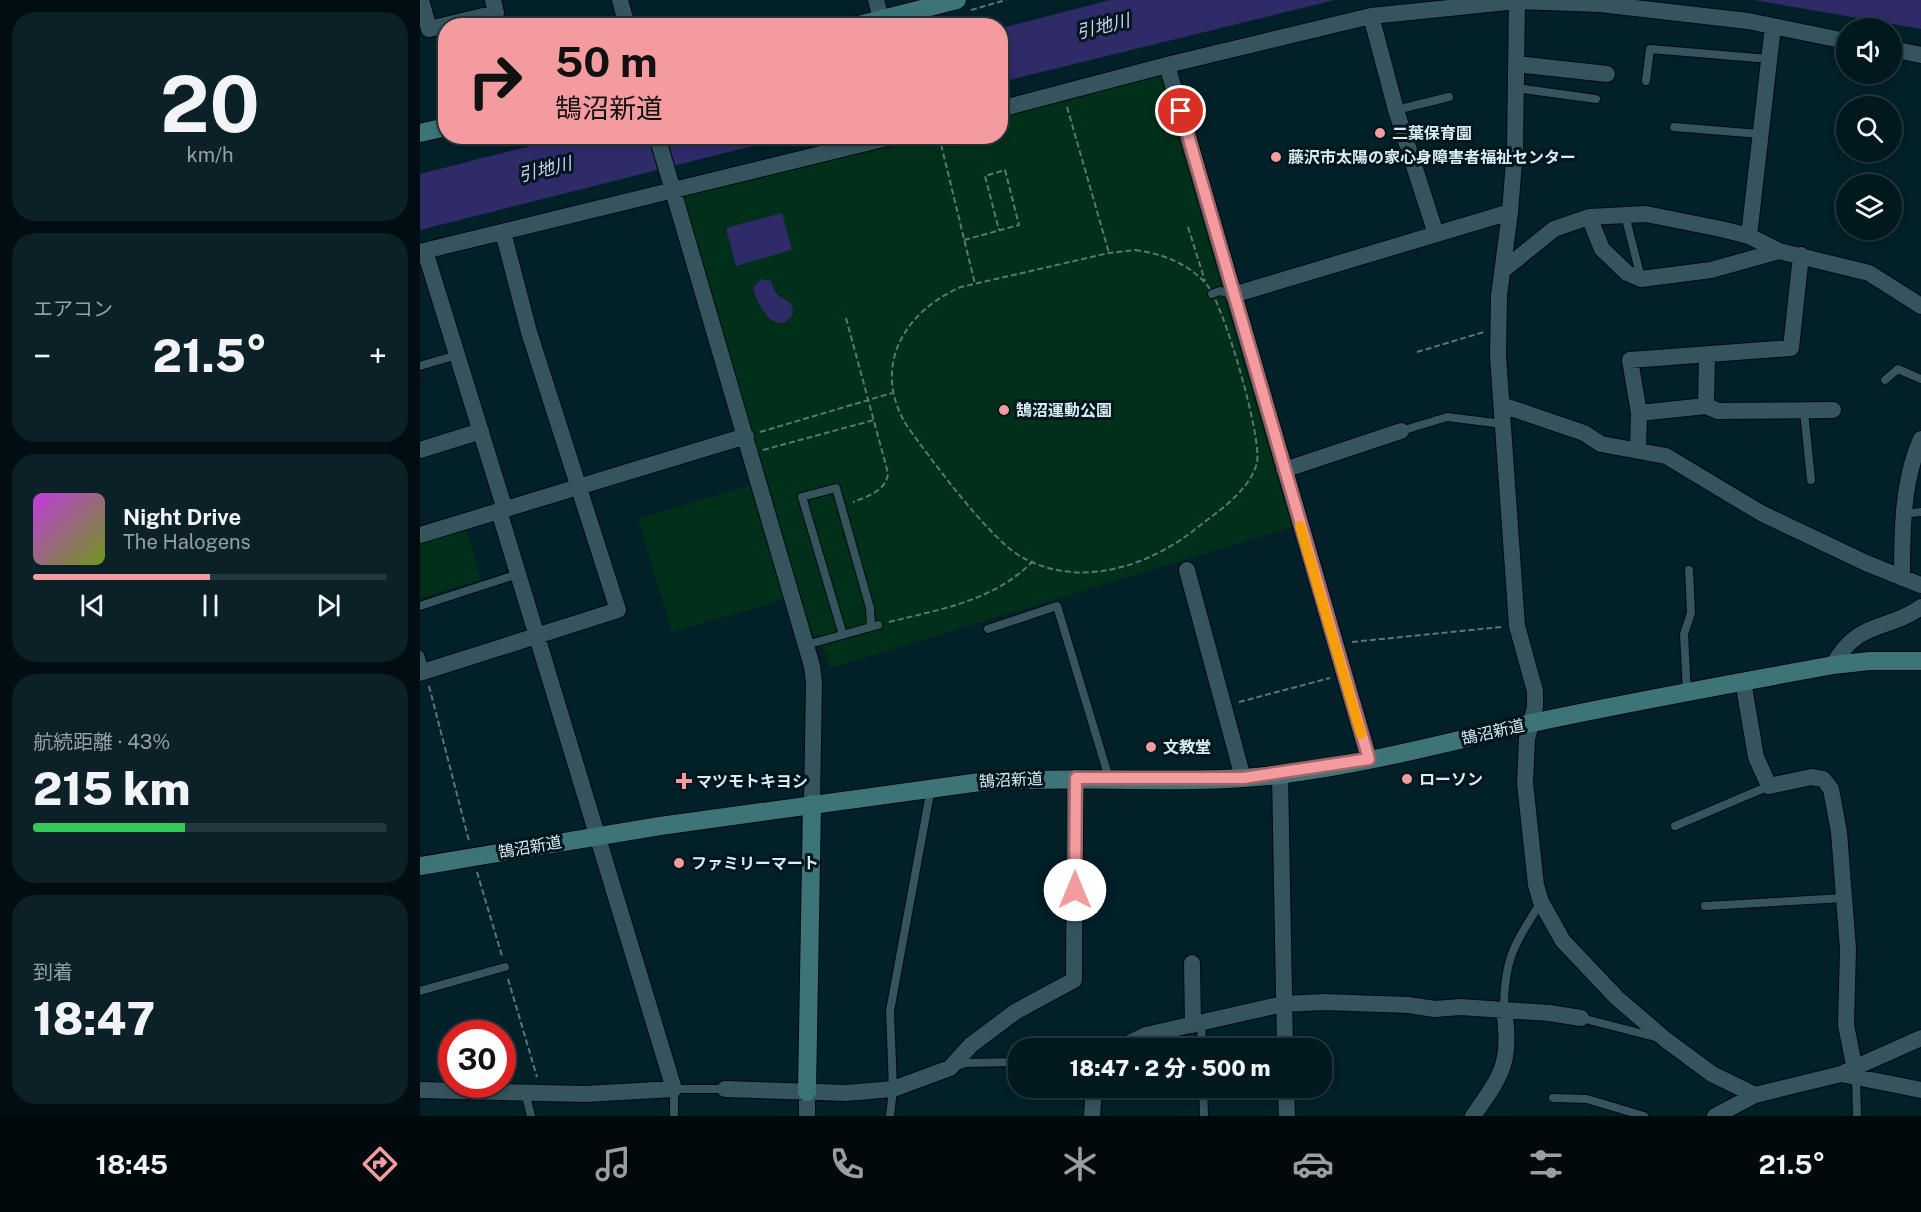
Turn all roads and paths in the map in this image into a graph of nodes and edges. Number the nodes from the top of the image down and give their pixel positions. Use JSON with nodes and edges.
{"nodes":[{"id":1,"x":421,"y":0,"type":"edge"},
{"id":2,"x":493,"y":0,"type":"edge"},
{"id":3,"x":620,"y":0,"type":"edge"},
{"id":4,"x":876,"y":0,"type":"edge"},
{"id":5,"x":957,"y":0,"type":"edge"},
{"id":6,"x":1517,"y":0,"type":"edge"},
{"id":7,"x":1371,"y":16,"type":"junction"},
{"id":8,"x":475,"y":18,"type":"edge"},
{"id":9,"x":625,"y":18,"type":"edge"},
{"id":10,"x":881,"y":18,"type":"edge"},
{"id":11,"x":885,"y":18,"type":"edge"},
{"id":12,"x":1773,"y":26,"type":"junction"},
{"id":13,"x":438,"y":27,"type":"edge"},
{"id":14,"x":1836,"y":38,"type":"edge"},
{"id":15,"x":1902,"y":51,"type":"edge"},
{"id":16,"x":1921,"y":55,"type":"edge"},
{"id":17,"x":1769,"y":59,"type":"junction"},
{"id":18,"x":1516,"y":64,"type":"junction"},
{"id":19,"x":1167,"y":65,"type":"junction"},
{"id":20,"x":1607,"y":74,"type":"dead end"},
{"id":21,"x":1646,"y":81,"type":"dead end"},
{"id":22,"x":1516,"y":88,"type":"junction"},
{"id":23,"x":1063,"y":92,"type":"junction"},
{"id":24,"x":1449,"y":97,"type":"dead end"},
{"id":25,"x":1596,"y":99,"type":"dead end"},
{"id":26,"x":1008,"y":107,"type":"edge"},
{"id":27,"x":1396,"y":110,"type":"junction"},
{"id":28,"x":1674,"y":126,"type":"dead end"},
{"id":29,"x":438,"y":129,"type":"edge"},
{"id":30,"x":420,"y":133,"type":"edge"},
{"id":31,"x":1760,"y":134,"type":"junction"},
{"id":32,"x":659,"y":144,"type":"edge"},
{"id":33,"x":856,"y":144,"type":"edge"},
{"id":34,"x":941,"y":144,"type":"edge"},
{"id":35,"x":669,"y":182,"type":"junction"},
{"id":36,"x":1510,"y":212,"type":"junction"},
{"id":37,"x":1625,"y":215,"type":"junction"},
{"id":38,"x":1589,"y":217,"type":"junction"},
{"id":39,"x":1188,"y":227,"type":"dead end"},
{"id":40,"x":999,"y":230,"type":"junction"},
{"id":41,"x":503,"y":232,"type":"junction"},
{"id":42,"x":1436,"y":234,"type":"junction"},
{"id":43,"x":1749,"y":236,"type":"junction"},
{"id":44,"x":964,"y":240,"type":"junction"},
{"id":45,"x":422,"y":251,"type":"edge"},
{"id":46,"x":1779,"y":251,"type":"junction"},
{"id":47,"x":1109,"y":253,"type":"junction"},
{"id":48,"x":1801,"y":255,"type":"junction"},
{"id":49,"x":1502,"y":271,"type":"junction"},
{"id":50,"x":1641,"y":279,"type":"junction"},
{"id":51,"x":975,"y":284,"type":"junction"},
{"id":52,"x":1205,"y":284,"type":"junction"},
{"id":53,"x":1212,"y":294,"type":"junction"},
{"id":54,"x":1233,"y":295,"type":"junction"},
{"id":55,"x":1921,"y":306,"type":"edge"},
{"id":56,"x":846,"y":318,"type":"dead end"},
{"id":57,"x":1498,"y":328,"type":"junction"},
{"id":58,"x":1417,"y":352,"type":"dead end"},
{"id":59,"x":457,"y":355,"type":"junction"},
{"id":60,"x":1707,"y":355,"type":"junction"},
{"id":61,"x":420,"y":366,"type":"edge"},
{"id":62,"x":1921,"y":379,"type":"edge"},
{"id":63,"x":1885,"y":380,"type":"dead end"},
{"id":64,"x":892,"y":393,"type":"junction"},
{"id":65,"x":868,"y":400,"type":"junction"},
{"id":66,"x":1502,"y":405,"type":"junction"},
{"id":67,"x":1706,"y":406,"type":"junction"},
{"id":68,"x":1833,"y":410,"type":"dead end"},
{"id":69,"x":1804,"y":411,"type":"junction"},
{"id":70,"x":1639,"y":413,"type":"junction"},
{"id":71,"x":874,"y":420,"type":"junction"},
{"id":72,"x":1503,"y":424,"type":"junction"},
{"id":73,"x":481,"y":431,"type":"junction"},
{"id":74,"x":1401,"y":431,"type":"joint"},
{"id":75,"x":746,"y":436,"type":"junction"},
{"id":76,"x":1921,"y":439,"type":"edge"},
{"id":77,"x":420,"y":450,"type":"edge"},
{"id":78,"x":1638,"y":451,"type":"junction"},
{"id":79,"x":751,"y":454,"type":"junction"},
{"id":80,"x":1284,"y":470,"type":"junction"},
{"id":81,"x":1810,"y":480,"type":"dead end"},
{"id":82,"x":579,"y":487,"type":"junction"},
{"id":83,"x":841,"y":506,"type":"junction"},
{"id":84,"x":502,"y":511,"type":"junction"},
{"id":85,"x":1921,"y":512,"type":"edge"},
{"id":86,"x":1903,"y":514,"type":"junction"},
{"id":87,"x":420,"y":535,"type":"edge"},
{"id":88,"x":1032,"y":561,"type":"junction"},
{"id":89,"x":1187,"y":570,"type":"dead end"},
{"id":90,"x":1689,"y":570,"type":"dead end"},
{"id":91,"x":518,"y":574,"type":"junction"},
{"id":92,"x":1902,"y":578,"type":"junction"},
{"id":93,"x":1921,"y":585,"type":"edge"},
{"id":94,"x":420,"y":606,"type":"edge"},
{"id":95,"x":1921,"y":607,"type":"edge"},
{"id":96,"x":875,"y":626,"type":"junction"},
{"id":97,"x":1517,"y":626,"type":"junction"},
{"id":98,"x":988,"y":629,"type":"dead end"},
{"id":99,"x":536,"y":635,"type":"junction"},
{"id":100,"x":843,"y":635,"type":"junction"},
{"id":101,"x":1334,"y":644,"type":"junction"},
{"id":102,"x":806,"y":645,"type":"junction"},
{"id":103,"x":1921,"y":661,"type":"edge"},
{"id":104,"x":1833,"y":664,"type":"junction"},
{"id":105,"x":422,"y":666,"type":"edge"},
{"id":106,"x":1343,"y":674,"type":"junction"},
{"id":107,"x":1743,"y":681,"type":"junction"},
{"id":108,"x":1687,"y":692,"type":"junction"},
{"id":109,"x":1222,"y":706,"type":"junction"},
{"id":110,"x":1529,"y":724,"type":"junction"},
{"id":111,"x":1369,"y":759,"type":"junction"},
{"id":112,"x":1280,"y":774,"type":"junction"},
{"id":113,"x":1076,"y":778,"type":"junction"},
{"id":114,"x":1109,"y":778,"type":"junction"},
{"id":115,"x":1243,"y":778,"type":"junction"},
{"id":116,"x":1769,"y":786,"type":"junction"},
{"id":117,"x":931,"y":788,"type":"junction"},
{"id":118,"x":812,"y":804,"type":"junction"},
{"id":119,"x":1675,"y":826,"type":"dead end"},
{"id":120,"x":598,"y":836,"type":"junction"},
{"id":121,"x":473,"y":857,"type":"junction"},
{"id":122,"x":420,"y":866,"type":"edge"},
{"id":123,"x":1844,"y":898,"type":"junction"},
{"id":124,"x":1541,"y":902,"type":"junction"},
{"id":125,"x":1705,"y":906,"type":"dead end"},
{"id":126,"x":1192,"y":963,"type":"dead end"},
{"id":127,"x":505,"y":967,"type":"dead end"},
{"id":128,"x":420,"y":991,"type":"edge"},
{"id":129,"x":1283,"y":1004,"type":"junction"},
{"id":130,"x":1504,"y":1010,"type":"junction"},
{"id":131,"x":1581,"y":1018,"type":"joint"},
{"id":132,"x":1197,"y":1024,"type":"junction"},
{"id":133,"x":1140,"y":1038,"type":"edge"},
{"id":134,"x":1200,"y":1038,"type":"edge"},
{"id":135,"x":1285,"y":1038,"type":"edge"},
{"id":136,"x":1921,"y":1038,"type":"edge"},
{"id":137,"x":1666,"y":1040,"type":"junction"},
{"id":138,"x":1008,"y":1062,"type":"edge"},
{"id":139,"x":950,"y":1068,"type":"junction"},
{"id":140,"x":1850,"y":1072,"type":"junction"},
{"id":141,"x":674,"y":1089,"type":"junction"},
{"id":142,"x":725,"y":1089,"type":"joint"},
{"id":143,"x":893,"y":1089,"type":"junction"},
{"id":144,"x":1921,"y":1089,"type":"edge"},
{"id":145,"x":420,"y":1090,"type":"edge"},
{"id":146,"x":525,"y":1091,"type":"junction"},
{"id":147,"x":807,"y":1092,"type":"junction"},
{"id":148,"x":1755,"y":1095,"type":"junction"},
{"id":149,"x":1093,"y":1098,"type":"edge"},
{"id":150,"x":1203,"y":1098,"type":"edge"},
{"id":151,"x":1286,"y":1098,"type":"edge"},
{"id":152,"x":1553,"y":1098,"type":"dead end"},
{"id":153,"x":531,"y":1116,"type":"edge"},
{"id":154,"x":674,"y":1116,"type":"edge"},
{"id":155,"x":807,"y":1116,"type":"edge"},
{"id":156,"x":890,"y":1116,"type":"edge"},
{"id":157,"x":1092,"y":1116,"type":"edge"},
{"id":158,"x":1204,"y":1116,"type":"edge"},
{"id":159,"x":1287,"y":1116,"type":"edge"},
{"id":160,"x":1473,"y":1116,"type":"edge"},
{"id":161,"x":1644,"y":1116,"type":"edge"},
{"id":162,"x":1714,"y":1116,"type":"edge"},
{"id":163,"x":1857,"y":1116,"type":"edge"}],
"edges":[{"from":1,"to":13,"type":"street"},
{"from":2,"to":8,"type":"street"},
{"from":3,"to":9,"type":"street"},
{"from":4,"to":10,"type":"street"},
{"from":5,"to":11,"type":"street"},
{"from":6,"to":7,"type":"street"},
{"from":6,"to":12,"type":"street"},
{"from":6,"to":18,"type":"street"},
{"from":7,"to":19,"type":"street"},
{"from":7,"to":27,"type":"street"},
{"from":12,"to":14,"type":"street"},
{"from":12,"to":17,"type":"street"},
{"from":15,"to":16,"type":"street"},
{"from":17,"to":21,"type":"lane"},
{"from":17,"to":31,"type":"street"},
{"from":18,"to":20,"type":"street"},
{"from":18,"to":22,"type":"street"},
{"from":19,"to":23,"type":"street"},
{"from":19,"to":54,"type":"street"},
{"from":22,"to":25,"type":"lane"},
{"from":22,"to":36,"type":"street"},
{"from":23,"to":26,"type":"street"},
{"from":23,"to":47,"type":"path"},
{"from":24,"to":27,"type":"lane"},
{"from":27,"to":42,"type":"street"},
{"from":28,"to":31,"type":"lane"},
{"from":29,"to":30,"type":"street"},
{"from":31,"to":43,"type":"street"},
{"from":32,"to":35,"type":"street"},
{"from":33,"to":35,"type":"street"},
{"from":34,"to":44,"type":"path"},
{"from":35,"to":41,"type":"street"},
{"from":35,"to":75,"type":"street"},
{"from":36,"to":42,"type":"street"},
{"from":36,"to":49,"type":"street"},
{"from":37,"to":38,"type":"street"},
{"from":37,"to":43,"type":"street"},
{"from":37,"to":50,"type":"lane"},
{"from":38,"to":49,"type":"street"},
{"from":38,"to":50,"type":"street"},
{"from":39,"to":52,"type":"path"},
{"from":40,"to":40,"type":"path"},
{"from":40,"to":44,"type":"path"},
{"from":41,"to":45,"type":"street"},
{"from":41,"to":82,"type":"street"},
{"from":42,"to":54,"type":"street"},
{"from":43,"to":46,"type":"street"},
{"from":44,"to":51,"type":"path"},
{"from":45,"to":59,"type":"street"},
{"from":46,"to":48,"type":"street"},
{"from":46,"to":50,"type":"street"},
{"from":47,"to":51,"type":"path"},
{"from":47,"to":52,"type":"path"},
{"from":48,"to":55,"type":"street"},
{"from":48,"to":60,"type":"street"},
{"from":49,"to":57,"type":"street"},
{"from":51,"to":64,"type":"path"},
{"from":52,"to":53,"type":"path"},
{"from":53,"to":54,"type":"lane"},
{"from":53,"to":88,"type":"path"},
{"from":54,"to":80,"type":"street"},
{"from":56,"to":65,"type":"path"},
{"from":57,"to":58,"type":"path"},
{"from":57,"to":66,"type":"street"},
{"from":59,"to":61,"type":"lane"},
{"from":59,"to":73,"type":"street"},
{"from":60,"to":67,"type":"street"},
{"from":60,"to":70,"type":"street"},
{"from":62,"to":63,"type":"lane"},
{"from":64,"to":65,"type":"path"},
{"from":64,"to":88,"type":"path"},
{"from":65,"to":71,"type":"path"},
{"from":65,"to":75,"type":"path"},
{"from":66,"to":72,"type":"street"},
{"from":66,"to":78,"type":"street"},
{"from":67,"to":69,"type":"street"},
{"from":67,"to":70,"type":"street"},
{"from":68,"to":69,"type":"street"},
{"from":69,"to":81,"type":"lane"},
{"from":70,"to":78,"type":"street"},
{"from":71,"to":79,"type":"path"},
{"from":71,"to":83,"type":"path"},
{"from":72,"to":74,"type":"lane"},
{"from":72,"to":97,"type":"street"},
{"from":73,"to":77,"type":"street"},
{"from":73,"to":84,"type":"street"},
{"from":74,"to":80,"type":"street"},
{"from":75,"to":79,"type":"street"},
{"from":75,"to":82,"type":"street"},
{"from":76,"to":86,"type":"street"},
{"from":78,"to":92,"type":"street"},
{"from":79,"to":102,"type":"street"},
{"from":80,"to":101,"type":"street"},
{"from":82,"to":84,"type":"street"},
{"from":82,"to":99,"type":"street"},
{"from":83,"to":96,"type":"lane"},
{"from":83,"to":100,"type":"lane"},
{"from":84,"to":87,"type":"street"},
{"from":84,"to":91,"type":"street"},
{"from":85,"to":86,"type":"lane"},
{"from":86,"to":92,"type":"street"},
{"from":88,"to":96,"type":"path"},
{"from":89,"to":109,"type":"street"},
{"from":90,"to":108,"type":"lane"},
{"from":91,"to":94,"type":"lane"},
{"from":91,"to":99,"type":"street"},
{"from":92,"to":93,"type":"street"},
{"from":95,"to":104,"type":"street"},
{"from":96,"to":100,"type":"lane"},
{"from":97,"to":101,"type":"path"},
{"from":97,"to":110,"type":"street"},
{"from":98,"to":114,"type":"lane"},
{"from":99,"to":105,"type":"street"},
{"from":99,"to":120,"type":"street"},
{"from":100,"to":102,"type":"lane"},
{"from":101,"to":106,"type":"street"},
{"from":102,"to":118,"type":"street"},
{"from":103,"to":104,"type":"street","name":"鵠沼新道"},
{"from":104,"to":107,"type":"street","name":"鵠沼新道"},
{"from":105,"to":121,"type":"path"},
{"from":106,"to":109,"type":"path"},
{"from":106,"to":111,"type":"street"},
{"from":107,"to":108,"type":"street","name":"鵠沼新道"},
{"from":107,"to":116,"type":"street"},
{"from":108,"to":110,"type":"street","name":"鵠沼新道"},
{"from":109,"to":115,"type":"street"},
{"from":110,"to":111,"type":"street","name":"鵠沼新道"},
{"from":110,"to":124,"type":"street"},
{"from":111,"to":112,"type":"street","name":"鵠沼新道"},
{"from":112,"to":115,"type":"street","name":"鵠沼新道"},
{"from":112,"to":129,"type":"street"},
{"from":113,"to":114,"type":"street","name":"鵠沼新道"},
{"from":113,"to":117,"type":"street","name":"鵠沼新道"},
{"from":113,"to":139,"type":"street"},
{"from":114,"to":115,"type":"street","name":"鵠沼新道"},
{"from":116,"to":119,"type":"lane"},
{"from":116,"to":123,"type":"street"},
{"from":117,"to":118,"type":"street","name":"鵠沼新道"},
{"from":117,"to":143,"type":"lane"},
{"from":118,"to":120,"type":"street","name":"鵠沼新道"},
{"from":118,"to":147,"type":"street"},
{"from":120,"to":121,"type":"street","name":"鵠沼新道"},
{"from":120,"to":141,"type":"street"},
{"from":121,"to":122,"type":"street","name":"鵠沼新道"},
{"from":123,"to":125,"type":"lane"},
{"from":123,"to":140,"type":"street"},
{"from":124,"to":130,"type":"lane"},
{"from":124,"to":137,"type":"street"},
{"from":126,"to":132,"type":"street"},
{"from":127,"to":128,"type":"lane"},
{"from":129,"to":130,"type":"street"},
{"from":129,"to":132,"type":"street"},
{"from":129,"to":135,"type":"street"},
{"from":130,"to":131,"type":"street"},
{"from":130,"to":160,"type":"street"},
{"from":131,"to":137,"type":"lane"},
{"from":132,"to":133,"type":"street"},
{"from":132,"to":134,"type":"lane"},
{"from":136,"to":140,"type":"street"},
{"from":137,"to":148,"type":"street"},
{"from":138,"to":139,"type":"lane"},
{"from":139,"to":143,"type":"street"},
{"from":140,"to":144,"type":"street"},
{"from":140,"to":148,"type":"street"},
{"from":140,"to":163,"type":"lane"},
{"from":141,"to":142,"type":"lane"},
{"from":141,"to":146,"type":"street"},
{"from":141,"to":154,"type":"lane"},
{"from":142,"to":147,"type":"street"},
{"from":143,"to":147,"type":"street"},
{"from":143,"to":156,"type":"lane"},
{"from":145,"to":146,"type":"street"},
{"from":146,"to":153,"type":"lane"},
{"from":147,"to":155,"type":"street"},
{"from":148,"to":162,"type":"street"},
{"from":149,"to":157,"type":"street"},
{"from":150,"to":158,"type":"lane"},
{"from":151,"to":159,"type":"street"},
{"from":152,"to":161,"type":"lane"}]}
